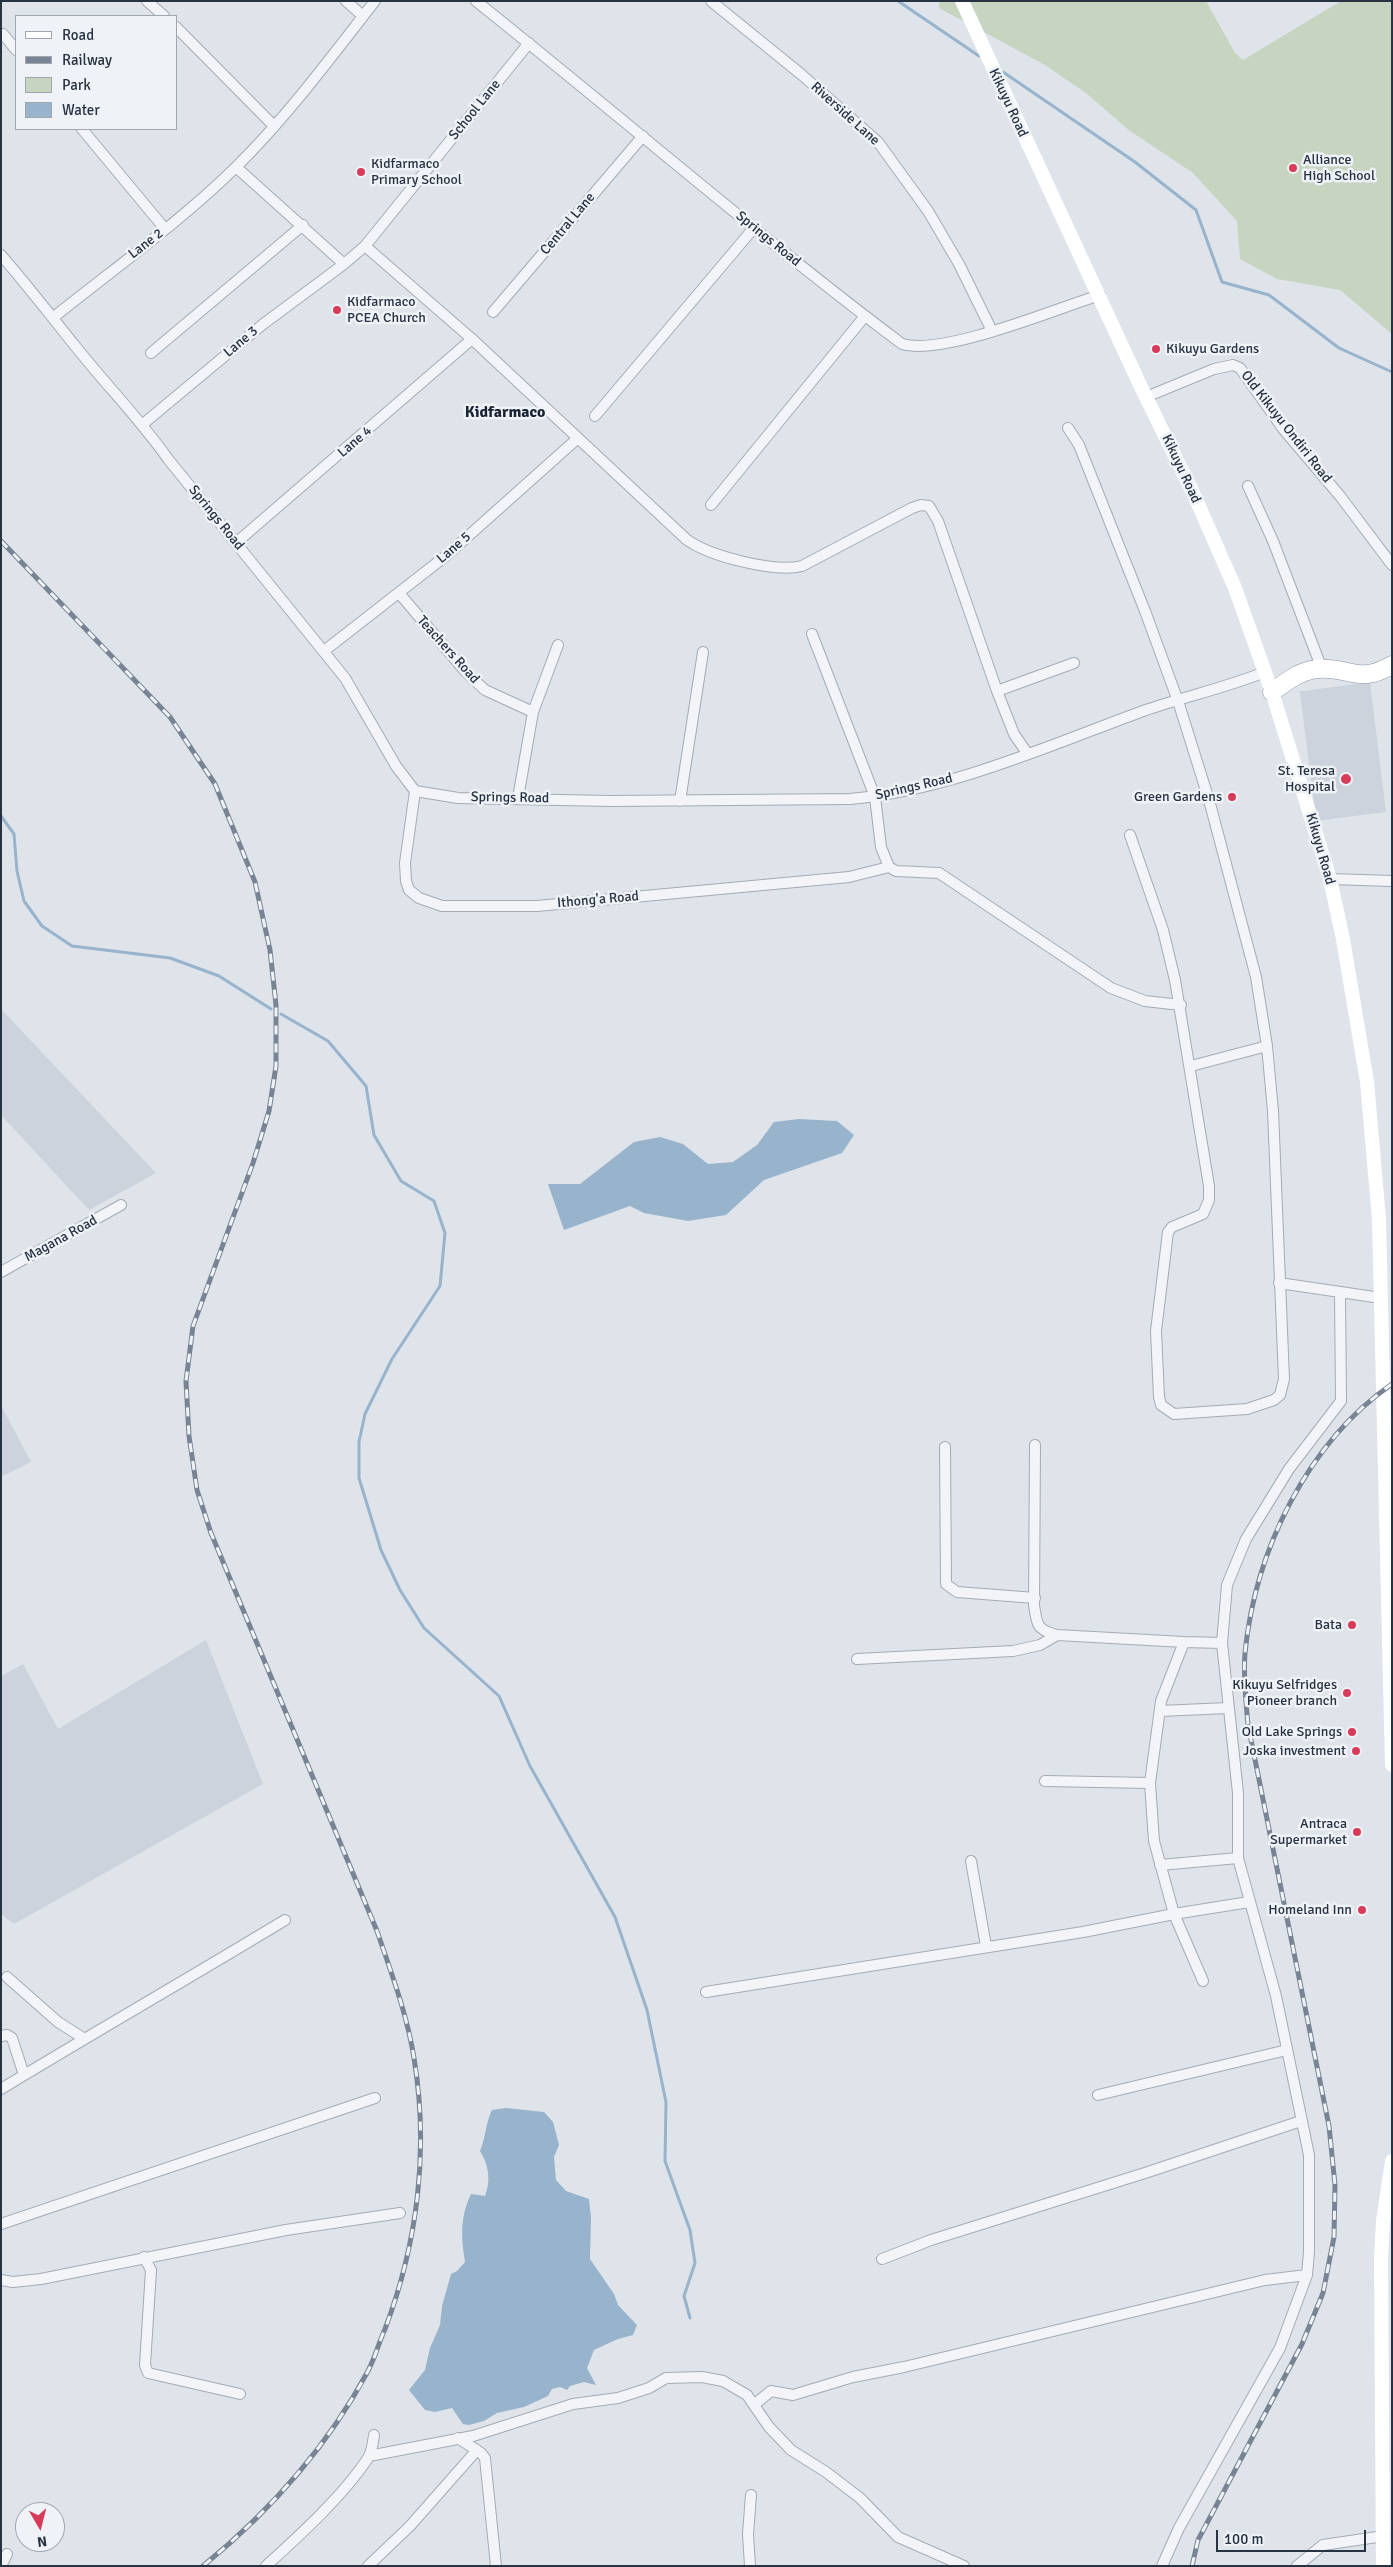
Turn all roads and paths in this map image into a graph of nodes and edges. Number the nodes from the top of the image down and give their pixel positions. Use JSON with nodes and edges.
{"nodes":[{"id":1,"x":147,"y":1,"type":"edge"},
{"id":2,"x":346,"y":1,"type":"edge"},
{"id":3,"x":375,"y":1,"type":"edge"},
{"id":4,"x":476,"y":1,"type":"edge"},
{"id":5,"x":711,"y":1,"type":"edge"},
{"id":6,"x":962,"y":1,"type":"edge"},
{"id":7,"x":163,"y":15,"type":"edge"},
{"id":8,"x":363,"y":16,"type":"junction"},
{"id":9,"x":178,"y":29,"type":"edge"},
{"id":10,"x":3,"y":34,"type":"dead end"},
{"id":11,"x":529,"y":43,"type":"junction"},
{"id":12,"x":15,"y":49,"type":"edge"},
{"id":13,"x":274,"y":126,"type":"junction"},
{"id":14,"x":83,"y":130,"type":"edge"},
{"id":15,"x":643,"y":136,"type":"junction"},
{"id":16,"x":236,"y":167,"type":"junction"},
{"id":17,"x":303,"y":225,"type":"junction"},
{"id":18,"x":165,"y":229,"type":"junction"},
{"id":19,"x":753,"y":229,"type":"junction"},
{"id":20,"x":365,"y":246,"type":"junction"},
{"id":21,"x":1,"y":255,"type":"edge"},
{"id":22,"x":344,"y":264,"type":"junction"},
{"id":23,"x":1100,"y":295,"type":"junction"},
{"id":24,"x":493,"y":312,"type":"dead end"},
{"id":25,"x":865,"y":316,"type":"junction"},
{"id":26,"x":54,"y":317,"type":"junction"},
{"id":27,"x":992,"y":331,"type":"junction"},
{"id":28,"x":472,"y":339,"type":"junction"},
{"id":29,"x":151,"y":353,"type":"dead end"},
{"id":30,"x":1146,"y":397,"type":"junction"},
{"id":31,"x":595,"y":416,"type":"dead end"},
{"id":32,"x":143,"y":424,"type":"junction"},
{"id":33,"x":1068,"y":428,"type":"dead end"},
{"id":34,"x":578,"y":438,"type":"junction"},
{"id":35,"x":1248,"y":486,"type":"dead end"},
{"id":36,"x":712,"y":505,"type":"dead end"},
{"id":37,"x":237,"y":542,"type":"junction"},
{"id":38,"x":1392,"y":565,"type":"edge"},
{"id":39,"x":399,"y":593,"type":"junction"},
{"id":40,"x":812,"y":634,"type":"dead end"},
{"id":41,"x":558,"y":645,"type":"dead end"},
{"id":42,"x":324,"y":651,"type":"junction"},
{"id":43,"x":703,"y":652,"type":"dead end"},
{"id":44,"x":1074,"y":662,"type":"dead end"},
{"id":45,"x":1392,"y":665,"type":"edge"},
{"id":46,"x":1322,"y":669,"type":"junction"},
{"id":47,"x":1265,"y":672,"type":"junction"},
{"id":48,"x":997,"y":691,"type":"junction"},
{"id":49,"x":1272,"y":692,"type":"junction"},
{"id":50,"x":1178,"y":701,"type":"junction"},
{"id":51,"x":533,"y":712,"type":"junction"},
{"id":52,"x":1027,"y":753,"type":"junction"},
{"id":53,"x":415,"y":791,"type":"junction"},
{"id":54,"x":875,"y":797,"type":"junction"},
{"id":55,"x":518,"y":798,"type":"junction"},
{"id":56,"x":680,"y":801,"type":"junction"},
{"id":57,"x":1130,"y":835,"type":"dead end"},
{"id":58,"x":889,"y":867,"type":"junction"},
{"id":59,"x":1330,"y":879,"type":"junction"},
{"id":60,"x":1390,"y":881,"type":"edge"},
{"id":61,"x":1181,"y":1005,"type":"junction"},
{"id":62,"x":1267,"y":1046,"type":"junction"},
{"id":63,"x":1191,"y":1066,"type":"junction"},
{"id":64,"x":121,"y":1205,"type":"dead end"},
{"id":65,"x":1,"y":1272,"type":"edge"},
{"id":66,"x":1279,"y":1283,"type":"junction"},
{"id":67,"x":1340,"y":1292,"type":"junction"},
{"id":68,"x":1381,"y":1298,"type":"junction"},
{"id":69,"x":1034,"y":1445,"type":"dead end"},
{"id":70,"x":945,"y":1447,"type":"dead end"},
{"id":71,"x":1035,"y":1598,"type":"junction"},
{"id":72,"x":1057,"y":1635,"type":"junction"},
{"id":73,"x":1184,"y":1642,"type":"junction"},
{"id":74,"x":1222,"y":1643,"type":"junction"},
{"id":75,"x":857,"y":1660,"type":"dead end"},
{"id":76,"x":1228,"y":1708,"type":"junction"},
{"id":77,"x":1160,"y":1711,"type":"junction"},
{"id":78,"x":1392,"y":1765,"type":"edge"},
{"id":79,"x":1045,"y":1781,"type":"dead end"},
{"id":80,"x":1150,"y":1783,"type":"junction"},
{"id":81,"x":1238,"y":1858,"type":"junction"},
{"id":82,"x":971,"y":1861,"type":"dead end"},
{"id":83,"x":1160,"y":1865,"type":"junction"},
{"id":84,"x":1249,"y":1902,"type":"junction"},
{"id":85,"x":1174,"y":1914,"type":"junction"},
{"id":86,"x":285,"y":1920,"type":"dead end"},
{"id":87,"x":986,"y":1946,"type":"junction"},
{"id":88,"x":7,"y":1977,"type":"dead end"},
{"id":89,"x":1203,"y":1980,"type":"dead end"},
{"id":90,"x":706,"y":1992,"type":"dead end"},
{"id":91,"x":1,"y":2036,"type":"edge"},
{"id":92,"x":83,"y":2038,"type":"junction"},
{"id":93,"x":1287,"y":2050,"type":"junction"},
{"id":94,"x":24,"y":2075,"type":"junction"},
{"id":95,"x":1,"y":2089,"type":"edge"},
{"id":96,"x":1098,"y":2095,"type":"dead end"},
{"id":97,"x":375,"y":2098,"type":"dead end"},
{"id":98,"x":1301,"y":2121,"type":"junction"},
{"id":99,"x":1392,"y":2161,"type":"edge"},
{"id":100,"x":400,"y":2213,"type":"dead end"},
{"id":101,"x":1,"y":2224,"type":"edge"},
{"id":102,"x":144,"y":2257,"type":"junction"},
{"id":103,"x":882,"y":2259,"type":"dead end"},
{"id":104,"x":1307,"y":2275,"type":"junction"},
{"id":105,"x":1,"y":2280,"type":"edge"},
{"id":106,"x":240,"y":2394,"type":"dead end"},
{"id":107,"x":755,"y":2404,"type":"junction"},
{"id":108,"x":374,"y":2435,"type":"dead end"},
{"id":109,"x":458,"y":2438,"type":"junction"},
{"id":110,"x":477,"y":2450,"type":"junction"},
{"id":111,"x":369,"y":2456,"type":"junction"},
{"id":112,"x":751,"y":2496,"type":"dead end"},
{"id":113,"x":1384,"y":2536,"type":"junction"},
{"id":114,"x":7,"y":2554,"type":"dead end"},
{"id":115,"x":1,"y":2566,"type":"edge"},
{"id":116,"x":266,"y":2566,"type":"edge"},
{"id":117,"x":368,"y":2566,"type":"edge"},
{"id":118,"x":496,"y":2566,"type":"edge"},
{"id":119,"x":750,"y":2566,"type":"edge"},
{"id":120,"x":964,"y":2566,"type":"edge"},
{"id":121,"x":1162,"y":2566,"type":"edge"},
{"id":122,"x":1297,"y":2566,"type":"edge"},
{"id":123,"x":1383,"y":2566,"type":"edge"}],
"edges":[{"from":1,"to":7,"type":"street"},
{"from":2,"to":8,"type":"street"},
{"from":3,"to":8,"type":"street","name":"Lane 2"},
{"from":4,"to":11,"type":"street","name":"Springs Road"},
{"from":5,"to":27,"type":"street","name":"Riverside Lane"},
{"from":6,"to":23,"type":"main road","name":"Kikuyu Road"},
{"from":8,"to":13,"type":"street","name":"Lane 2"},
{"from":9,"to":13,"type":"street"},
{"from":10,"to":12,"type":"street"},
{"from":11,"to":15,"type":"street","name":"Springs Road"},
{"from":11,"to":20,"type":"street","name":"School Lane"},
{"from":13,"to":16,"type":"street","name":"Lane 2"},
{"from":14,"to":18,"type":"street"},
{"from":15,"to":19,"type":"street","name":"Springs Road"},
{"from":15,"to":24,"type":"street","name":"Central Lane"},
{"from":16,"to":17,"type":"street"},
{"from":16,"to":18,"type":"street","name":"Lane 2"},
{"from":17,"to":22,"type":"street"},
{"from":17,"to":29,"type":"street"},
{"from":18,"to":26,"type":"street","name":"Lane 2"},
{"from":19,"to":25,"type":"street","name":"Springs Road"},
{"from":19,"to":31,"type":"street"},
{"from":20,"to":22,"type":"street","name":"School Lane"},
{"from":20,"to":28,"type":"street"},
{"from":21,"to":26,"type":"street","name":"Springs Road"},
{"from":22,"to":32,"type":"street","name":"Lane 3"},
{"from":23,"to":27,"type":"street","name":"Springs Road"},
{"from":23,"to":30,"type":"main road","name":"Kikuyu Road"},
{"from":25,"to":27,"type":"street","name":"Springs Road"},
{"from":25,"to":36,"type":"street"},
{"from":26,"to":32,"type":"street","name":"Springs Road"},
{"from":28,"to":34,"type":"street"},
{"from":28,"to":37,"type":"street","name":"Lane 4"},
{"from":30,"to":38,"type":"street","name":"Old Kikuyu Ondiri Road"},
{"from":30,"to":47,"type":"main road","name":"Kikuyu Road"},
{"from":32,"to":37,"type":"street","name":"Springs Road"},
{"from":33,"to":50,"type":"street"},
{"from":34,"to":39,"type":"street","name":"Lane 5"},
{"from":34,"to":48,"type":"street"},
{"from":35,"to":46,"type":"street"},
{"from":37,"to":42,"type":"street","name":"Springs Road"},
{"from":39,"to":42,"type":"street","name":"Lane 5"},
{"from":39,"to":51,"type":"street","name":"Teachers Road"},
{"from":40,"to":54,"type":"street"},
{"from":41,"to":51,"type":"street"},
{"from":42,"to":53,"type":"street","name":"Springs Road"},
{"from":43,"to":56,"type":"street"},
{"from":44,"to":48,"type":"street"},
{"from":45,"to":46,"type":"highway"},
{"from":46,"to":49,"type":"highway"},
{"from":47,"to":49,"type":"main road","name":"Kikuyu Road"},
{"from":47,"to":50,"type":"street","name":"Springs Road"},
{"from":48,"to":52,"type":"street"},
{"from":49,"to":59,"type":"main road","name":"Kikuyu Road"},
{"from":50,"to":52,"type":"street","name":"Springs Road"},
{"from":50,"to":62,"type":"street"},
{"from":51,"to":55,"type":"street"},
{"from":52,"to":54,"type":"street","name":"Springs Road"},
{"from":53,"to":55,"type":"street","name":"Springs Road"},
{"from":53,"to":58,"type":"street","name":"Ithong'a Road"},
{"from":54,"to":56,"type":"street","name":"Springs Road"},
{"from":54,"to":58,"type":"street"},
{"from":55,"to":56,"type":"street","name":"Springs Road"},
{"from":57,"to":61,"type":"street"},
{"from":58,"to":61,"type":"street"},
{"from":59,"to":60,"type":"street"},
{"from":59,"to":68,"type":"main road","name":"Kikuyu Road"},
{"from":61,"to":63,"type":"street"},
{"from":62,"to":63,"type":"street"},
{"from":62,"to":66,"type":"street"},
{"from":63,"to":66,"type":"street"},
{"from":64,"to":65,"type":"street","name":"Magana Road"},
{"from":66,"to":67,"type":"street"},
{"from":67,"to":68,"type":"street"},
{"from":67,"to":74,"type":"street"},
{"from":68,"to":78,"type":"main road","name":"Kikuyu Road"},
{"from":69,"to":71,"type":"street"},
{"from":70,"to":71,"type":"street"},
{"from":71,"to":72,"type":"street"},
{"from":72,"to":73,"type":"street"},
{"from":72,"to":75,"type":"street"},
{"from":73,"to":74,"type":"street"},
{"from":73,"to":77,"type":"street"},
{"from":74,"to":76,"type":"street"},
{"from":76,"to":77,"type":"street"},
{"from":76,"to":81,"type":"street"},
{"from":77,"to":80,"type":"street"},
{"from":79,"to":80,"type":"street"},
{"from":80,"to":83,"type":"street"},
{"from":81,"to":83,"type":"street"},
{"from":81,"to":84,"type":"street"},
{"from":82,"to":87,"type":"street"},
{"from":83,"to":85,"type":"street"},
{"from":84,"to":85,"type":"street"},
{"from":84,"to":93,"type":"street"},
{"from":85,"to":87,"type":"street"},
{"from":85,"to":89,"type":"street"},
{"from":86,"to":92,"type":"street"},
{"from":87,"to":90,"type":"street"},
{"from":88,"to":92,"type":"street"},
{"from":91,"to":94,"type":"street"},
{"from":92,"to":94,"type":"street"},
{"from":93,"to":96,"type":"street"},
{"from":93,"to":98,"type":"street"},
{"from":94,"to":95,"type":"street"},
{"from":97,"to":101,"type":"street"},
{"from":98,"to":103,"type":"street"},
{"from":98,"to":104,"type":"street"},
{"from":99,"to":113,"type":"main road"},
{"from":100,"to":102,"type":"street"},
{"from":102,"to":105,"type":"street"},
{"from":102,"to":106,"type":"street"},
{"from":104,"to":107,"type":"street"},
{"from":104,"to":121,"type":"street"},
{"from":107,"to":109,"type":"street"},
{"from":107,"to":120,"type":"street"},
{"from":108,"to":111,"type":"street"},
{"from":109,"to":110,"type":"street"},
{"from":109,"to":111,"type":"street"},
{"from":110,"to":117,"type":"street"},
{"from":110,"to":118,"type":"street"},
{"from":111,"to":116,"type":"street"},
{"from":112,"to":119,"type":"street"},
{"from":113,"to":122,"type":"street"},
{"from":113,"to":123,"type":"main road"},
{"from":114,"to":115,"type":"street"}]}
